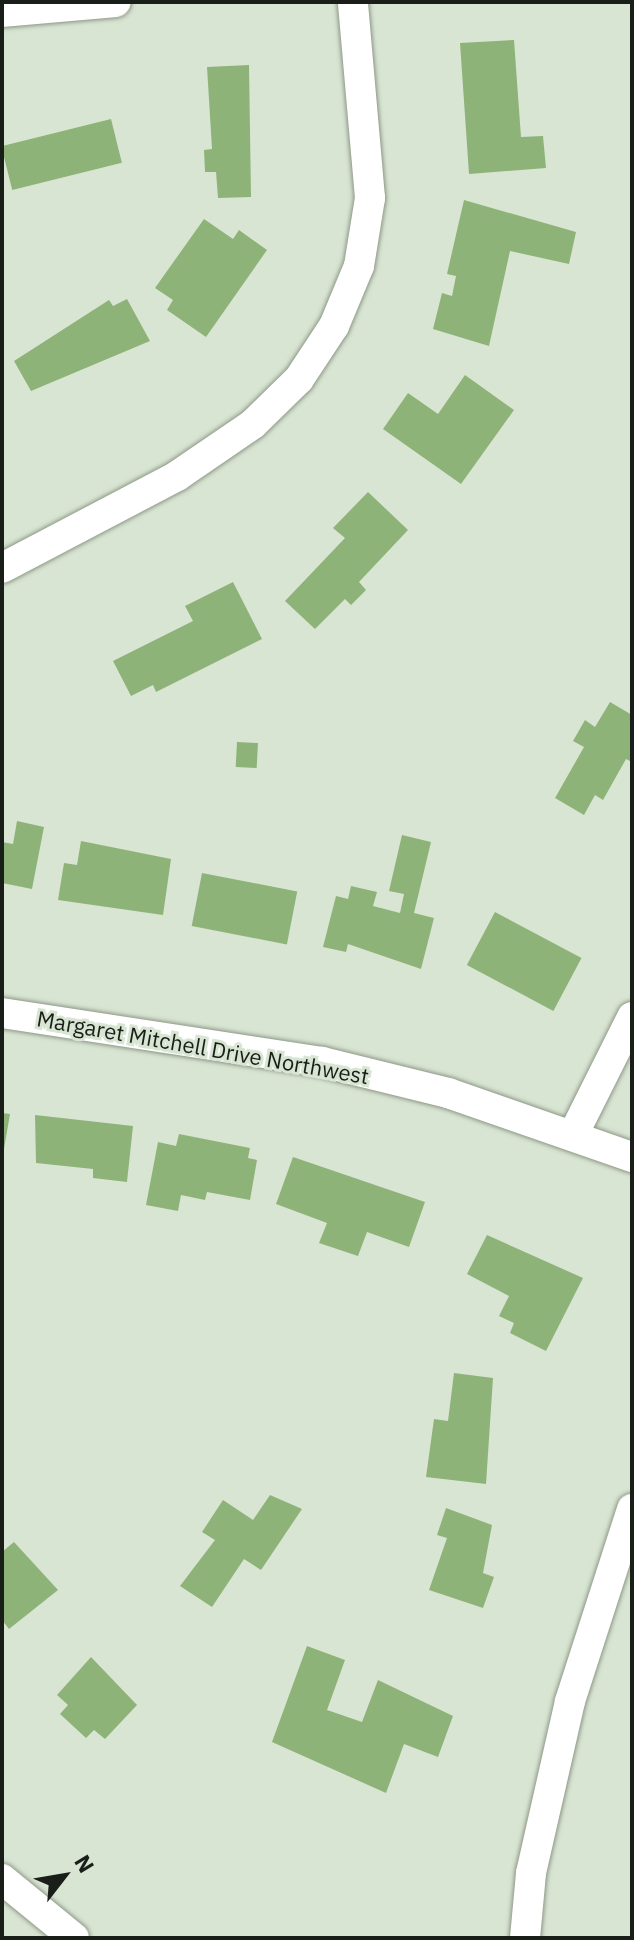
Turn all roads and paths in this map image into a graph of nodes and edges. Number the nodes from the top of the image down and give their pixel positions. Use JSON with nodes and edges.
{"nodes":[{"id":1,"x":116,"y":2,"type":"edge"},
{"id":2,"x":353,"y":2,"type":"edge"},
{"id":3,"x":2,"y":12,"type":"edge"},
{"id":4,"x":2,"y":568,"type":"edge"},
{"id":5,"x":2,"y":1013,"type":"edge"},
{"id":6,"x":632,"y":1017,"type":"edge"},
{"id":7,"x":573,"y":1135,"type":"junction"},
{"id":8,"x":632,"y":1157,"type":"edge"},
{"id":9,"x":632,"y":1509,"type":"edge"},
{"id":10,"x":2,"y":1879,"type":"edge"},
{"id":11,"x":74,"y":1938,"type":"edge"},
{"id":12,"x":525,"y":1938,"type":"edge"}],
"edges":[{"from":1,"to":3,"type":"street"},
{"from":2,"to":4,"type":"street"},
{"from":5,"to":7,"type":"street","name":"Margaret Mitchell Drive Northwest"},
{"from":6,"to":7,"type":"street"},
{"from":7,"to":8,"type":"street","name":"Margaret Mitchell Drive Northwest"},
{"from":9,"to":12,"type":"street"},
{"from":10,"to":11,"type":"street"}]}
